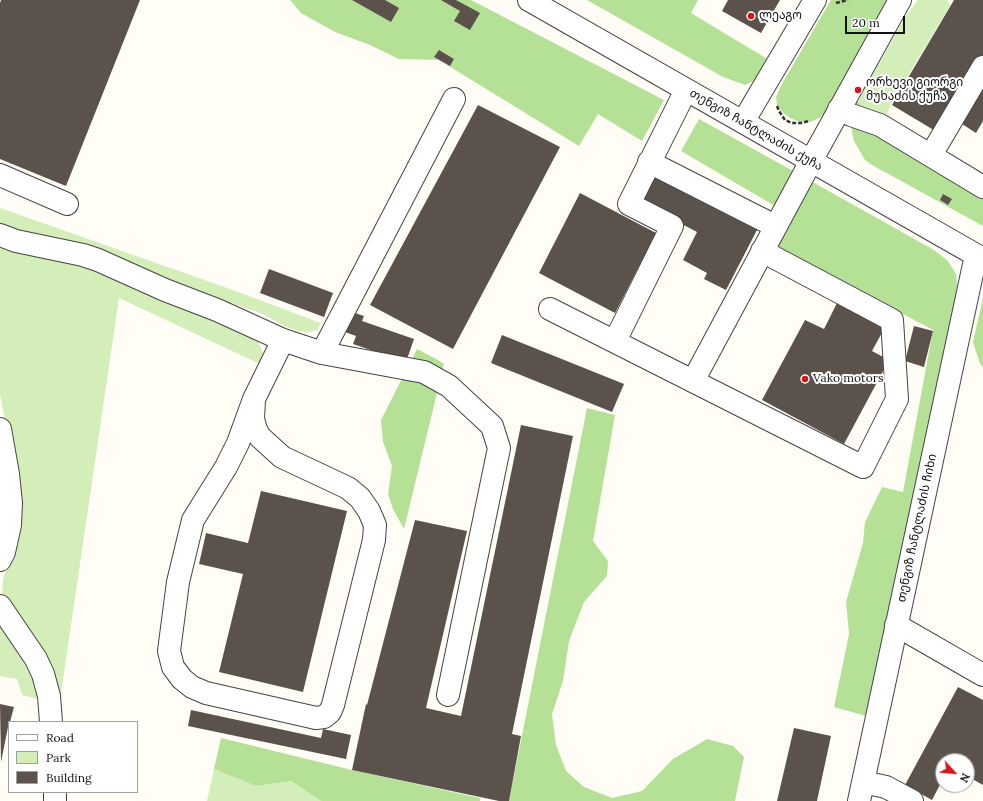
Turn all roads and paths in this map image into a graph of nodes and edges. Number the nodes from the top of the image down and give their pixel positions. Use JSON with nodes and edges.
{"nodes":[{"id":1,"x":529,"y":0,"type":"edge"},
{"id":2,"x":815,"y":0,"type":"edge"},
{"id":3,"x":900,"y":0,"type":"edge"},
{"id":4,"x":557,"y":7,"type":"edge"},
{"id":5,"x":983,"y":67,"type":"edge"},
{"id":6,"x":686,"y":90,"type":"junction"},
{"id":7,"x":454,"y":99,"type":"dead end"},
{"id":8,"x":776,"y":103,"type":"dead end"},
{"id":9,"x":839,"y":109,"type":"junction"},
{"id":10,"x":743,"y":122,"type":"junction"},
{"id":11,"x":931,"y":155,"type":"junction"},
{"id":12,"x":810,"y":161,"type":"junction"},
{"id":13,"x":650,"y":162,"type":"junction"},
{"id":14,"x":0,"y":175,"type":"edge"},
{"id":15,"x":983,"y":187,"type":"edge"},
{"id":16,"x":67,"y":204,"type":"dead end"},
{"id":17,"x":775,"y":226,"type":"junction"},
{"id":18,"x":0,"y":235,"type":"edge"},
{"id":19,"x":762,"y":251,"type":"junction"},
{"id":20,"x":979,"y":257,"type":"edge"},
{"id":21,"x":550,"y":309,"type":"dead end"},
{"id":22,"x":283,"y":340,"type":"junction"},
{"id":23,"x":615,"y":342,"type":"junction"},
{"id":24,"x":322,"y":353,"type":"junction"},
{"id":25,"x":692,"y":381,"type":"junction"},
{"id":26,"x":254,"y":399,"type":"junction"},
{"id":27,"x":0,"y":429,"type":"edge"},
{"id":28,"x":0,"y":560,"type":"edge"},
{"id":29,"x":0,"y":606,"type":"edge"},
{"id":30,"x":896,"y":625,"type":"junction"},
{"id":31,"x":983,"y":675,"type":"edge"},
{"id":32,"x":448,"y":695,"type":"dead end"},
{"id":33,"x":51,"y":721,"type":"edge"},
{"id":34,"x":861,"y":791,"type":"edge"},
{"id":35,"x":912,"y":801,"type":"edge"}],
"edges":[{"from":1,"to":4,"type":"street","name":"თენგიზ ჩანტლაძის ქუჩა"},
{"from":2,"to":10,"type":"street"},
{"from":3,"to":9,"type":"street"},
{"from":4,"to":6,"type":"street","name":"თენგიზ ჩანტლაძის ქუჩა"},
{"from":5,"to":11,"type":"street"},
{"from":6,"to":10,"type":"street","name":"თენგიზ ჩანტლაძის ქუჩა"},
{"from":6,"to":13,"type":"street"},
{"from":7,"to":24,"type":"street"},
{"from":8,"to":9,"type":"path"},
{"from":9,"to":11,"type":"street"},
{"from":9,"to":12,"type":"street"},
{"from":10,"to":12,"type":"street","name":"თენგიზ ჩანტლაძის ქუჩა"},
{"from":11,"to":15,"type":"street"},
{"from":12,"to":17,"type":"street"},
{"from":12,"to":20,"type":"street","name":"თენგიზ ჩანტლაძის ქუჩა"},
{"from":13,"to":17,"type":"street"},
{"from":13,"to":23,"type":"street"},
{"from":14,"to":16,"type":"street"},
{"from":17,"to":19,"type":"street"},
{"from":18,"to":22,"type":"street"},
{"from":19,"to":25,"type":"street"},
{"from":19,"to":25,"type":"street"},
{"from":20,"to":30,"type":"street","name":"თენგიზ ჩანტლაძის ჩიხი"},
{"from":21,"to":23,"type":"street"},
{"from":22,"to":24,"type":"street"},
{"from":22,"to":26,"type":"street"},
{"from":23,"to":25,"type":"street"},
{"from":24,"to":32,"type":"street"},
{"from":26,"to":26,"type":"street"},
{"from":27,"to":28,"type":"street"},
{"from":29,"to":33,"type":"street"},
{"from":30,"to":31,"type":"street"},
{"from":30,"to":34,"type":"street","name":"თენგიზ ჩანტლაძის ჩიხი"},
{"from":34,"to":35,"type":"street"}]}
